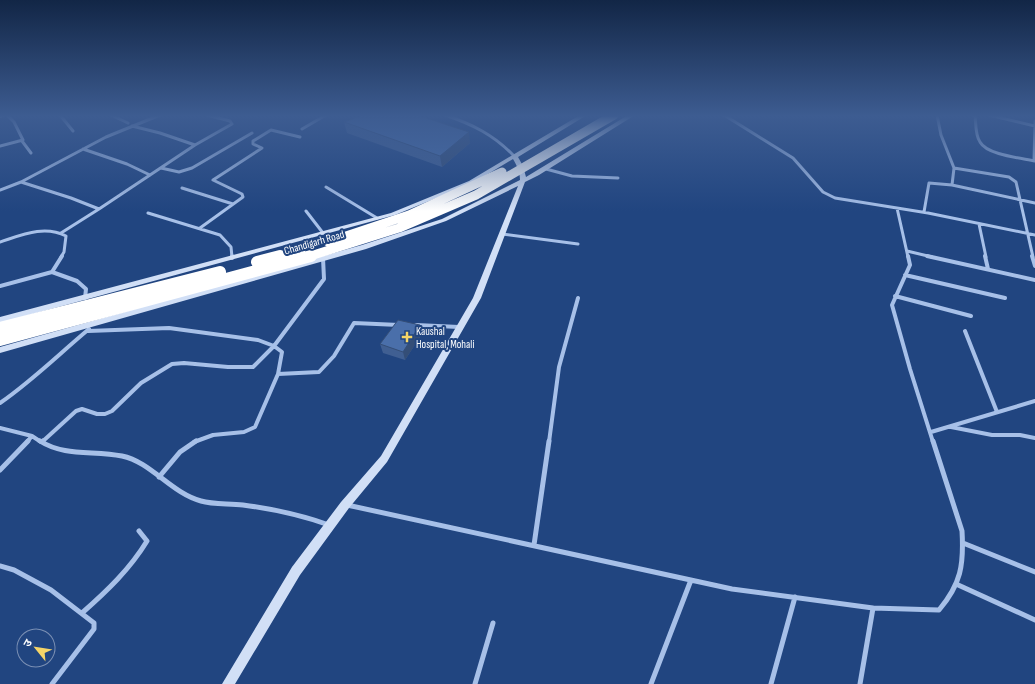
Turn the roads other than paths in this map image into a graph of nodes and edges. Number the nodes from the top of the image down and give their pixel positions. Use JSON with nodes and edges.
{"nodes":[{"id":1,"x":26,"y":147,"type":"edge"},
{"id":2,"x":87,"y":147,"type":"edge"},
{"id":3,"x":192,"y":147,"type":"edge"},
{"id":4,"x":228,"y":147,"type":"edge"},
{"id":5,"x":260,"y":147,"type":"edge"},
{"id":6,"x":505,"y":147,"type":"edge"},
{"id":7,"x":530,"y":147,"type":"edge"},
{"id":8,"x":545,"y":147,"type":"edge"},
{"id":9,"x":559,"y":147,"type":"edge"},
{"id":10,"x":580,"y":147,"type":"edge"},
{"id":11,"x":775,"y":147,"type":"edge"},
{"id":12,"x":946,"y":147,"type":"edge"},
{"id":13,"x":984,"y":147,"type":"edge"},
{"id":14,"x":1034,"y":147,"type":"edge"},
{"id":15,"x":83,"y":149,"type":"junction"},
{"id":16,"x":31,"y":153,"type":"dead end"},
{"id":17,"x":514,"y":156,"type":"junction"},
{"id":18,"x":1034,"y":161,"type":"edge"},
{"id":19,"x":161,"y":168,"type":"junction"},
{"id":20,"x":546,"y":168,"type":"junction"},
{"id":21,"x":954,"y":168,"type":"junction"},
{"id":22,"x":150,"y":175,"type":"junction"},
{"id":23,"x":618,"y":178,"type":"dead end"},
{"id":24,"x":524,"y":180,"type":"junction"},
{"id":25,"x":21,"y":182,"type":"junction"},
{"id":26,"x":952,"y":185,"type":"junction"},
{"id":27,"x":326,"y":187,"type":"dead end"},
{"id":28,"x":182,"y":188,"type":"dead end"},
{"id":29,"x":0,"y":190,"type":"edge"},
{"id":30,"x":1019,"y":200,"type":"junction"},
{"id":31,"x":1035,"y":203,"type":"edge"},
{"id":32,"x":233,"y":204,"type":"junction"},
{"id":33,"x":897,"y":208,"type":"junction"},
{"id":34,"x":99,"y":209,"type":"junction"},
{"id":35,"x":306,"y":210,"type":"dead end"},
{"id":36,"x":924,"y":212,"type":"junction"},
{"id":37,"x":148,"y":213,"type":"dead end"},
{"id":38,"x":377,"y":218,"type":"junction"},
{"id":39,"x":979,"y":224,"type":"junction"},
{"id":40,"x":200,"y":228,"type":"junction"},
{"id":41,"x":61,"y":233,"type":"junction"},
{"id":42,"x":322,"y":233,"type":"junction"},
{"id":43,"x":502,"y":234,"type":"junction"},
{"id":44,"x":1027,"y":234,"type":"junction"},
{"id":45,"x":1035,"y":235,"type":"edge"},
{"id":46,"x":0,"y":242,"type":"edge"},
{"id":47,"x":578,"y":244,"type":"dead end"},
{"id":48,"x":907,"y":251,"type":"junction"},
{"id":49,"x":232,"y":258,"type":"junction"},
{"id":50,"x":323,"y":258,"type":"junction"},
{"id":51,"x":1035,"y":266,"type":"edge"},
{"id":52,"x":988,"y":269,"type":"junction"},
{"id":53,"x":52,"y":272,"type":"junction"},
{"id":54,"x":905,"y":275,"type":"junction"},
{"id":55,"x":1035,"y":280,"type":"edge"},
{"id":56,"x":0,"y":286,"type":"edge"},
{"id":57,"x":895,"y":296,"type":"junction"},
{"id":58,"x":86,"y":298,"type":"junction"},
{"id":59,"x":578,"y":298,"type":"dead end"},
{"id":60,"x":1005,"y":298,"type":"dead end"},
{"id":61,"x":971,"y":316,"type":"dead end"},
{"id":62,"x":0,"y":320,"type":"edge"},
{"id":63,"x":95,"y":324,"type":"junction"},
{"id":64,"x":406,"y":325,"type":"edge"},
{"id":65,"x":414,"y":325,"type":"edge"},
{"id":66,"x":459,"y":327,"type":"junction"},
{"id":67,"x":0,"y":328,"type":"edge"},
{"id":68,"x":88,"y":331,"type":"junction"},
{"id":69,"x":965,"y":331,"type":"dead end"},
{"id":70,"x":0,"y":340,"type":"edge"},
{"id":71,"x":274,"y":346,"type":"junction"},
{"id":72,"x":0,"y":350,"type":"edge"},
{"id":73,"x":278,"y":374,"type":"junction"},
{"id":74,"x":1035,"y":401,"type":"edge"},
{"id":75,"x":0,"y":403,"type":"edge"},
{"id":76,"x":997,"y":412,"type":"junction"},
{"id":77,"x":950,"y":426,"type":"junction"},
{"id":78,"x":0,"y":428,"type":"edge"},
{"id":79,"x":931,"y":432,"type":"junction"},
{"id":80,"x":32,"y":436,"type":"junction"},
{"id":81,"x":1035,"y":438,"type":"edge"},
{"id":82,"x":42,"y":442,"type":"junction"},
{"id":83,"x":0,"y":470,"type":"edge"},
{"id":84,"x":159,"y":477,"type":"junction"},
{"id":85,"x":345,"y":505,"type":"junction"},
{"id":86,"x":330,"y":526,"type":"junction"},
{"id":87,"x":139,"y":531,"type":"dead end"},
{"id":88,"x":963,"y":542,"type":"junction"},
{"id":89,"x":534,"y":544,"type":"junction"},
{"id":90,"x":0,"y":566,"type":"edge"},
{"id":91,"x":1035,"y":572,"type":"edge"},
{"id":92,"x":691,"y":580,"type":"junction"},
{"id":93,"x":956,"y":584,"type":"junction"},
{"id":94,"x":795,"y":597,"type":"junction"},
{"id":95,"x":873,"y":608,"type":"junction"},
{"id":96,"x":82,"y":612,"type":"junction"},
{"id":97,"x":1035,"y":620,"type":"edge"},
{"id":98,"x":493,"y":623,"type":"dead end"},
{"id":99,"x":52,"y":684,"type":"edge"},
{"id":100,"x":229,"y":684,"type":"edge"},
{"id":101,"x":474,"y":684,"type":"edge"},
{"id":102,"x":651,"y":684,"type":"edge"},
{"id":103,"x":771,"y":684,"type":"edge"},
{"id":104,"x":860,"y":684,"type":"edge"}],
"edges":[{"from":1,"to":16,"type":"street"},
{"from":2,"to":15,"type":"street"},
{"from":3,"to":19,"type":"street"},
{"from":4,"to":19,"type":"street"},
{"from":5,"to":32,"type":"street"},
{"from":6,"to":17,"type":"street"},
{"from":7,"to":17,"type":"main road"},
{"from":8,"to":67,"type":"highway","bridge":true},
{"from":9,"to":70,"type":"highway","name":"Chandigarh Road","bridge":true},
{"from":10,"to":20,"type":"main road"},
{"from":11,"to":33,"type":"street"},
{"from":12,"to":21,"type":"street"},
{"from":13,"to":18,"type":"street"},
{"from":14,"to":18,"type":"street"},
{"from":15,"to":22,"type":"street"},
{"from":15,"to":25,"type":"street"},
{"from":17,"to":24,"type":"main road"},
{"from":17,"to":38,"type":"main road"},
{"from":19,"to":22,"type":"street"},
{"from":20,"to":23,"type":"street"},
{"from":20,"to":24,"type":"main road"},
{"from":21,"to":26,"type":"street"},
{"from":21,"to":30,"type":"street"},
{"from":22,"to":34,"type":"street"},
{"from":24,"to":43,"type":"main road"},
{"from":24,"to":50,"type":"main road"},
{"from":25,"to":29,"type":"street"},
{"from":25,"to":34,"type":"street"},
{"from":26,"to":30,"type":"street"},
{"from":26,"to":36,"type":"street"},
{"from":27,"to":38,"type":"street"},
{"from":28,"to":32,"type":"street"},
{"from":30,"to":31,"type":"street"},
{"from":30,"to":44,"type":"street"},
{"from":32,"to":40,"type":"street"},
{"from":33,"to":36,"type":"street"},
{"from":33,"to":48,"type":"street"},
{"from":34,"to":41,"type":"street"},
{"from":35,"to":42,"type":"street"},
{"from":36,"to":39,"type":"street"},
{"from":37,"to":40,"type":"street"},
{"from":38,"to":42,"type":"main road"},
{"from":39,"to":44,"type":"street"},
{"from":39,"to":52,"type":"street"},
{"from":40,"to":49,"type":"street"},
{"from":41,"to":46,"type":"street"},
{"from":41,"to":53,"type":"street"},
{"from":42,"to":49,"type":"main road"},
{"from":43,"to":47,"type":"street"},
{"from":43,"to":66,"type":"main road"},
{"from":44,"to":45,"type":"street"},
{"from":44,"to":51,"type":"street"},
{"from":48,"to":52,"type":"street"},
{"from":48,"to":54,"type":"street"},
{"from":49,"to":58,"type":"main road"},
{"from":50,"to":63,"type":"main road"},
{"from":50,"to":71,"type":"street"},
{"from":52,"to":55,"type":"street"},
{"from":53,"to":56,"type":"street"},
{"from":53,"to":58,"type":"street"},
{"from":54,"to":57,"type":"street"},
{"from":54,"to":60,"type":"street"},
{"from":57,"to":61,"type":"street"},
{"from":57,"to":79,"type":"street"},
{"from":58,"to":62,"type":"main road"},
{"from":59,"to":89,"type":"street"},
{"from":63,"to":68,"type":"street"},
{"from":63,"to":72,"type":"main road"},
{"from":64,"to":73,"type":"street"},
{"from":65,"to":66,"type":"street"},
{"from":66,"to":85,"type":"main road"},
{"from":68,"to":71,"type":"street"},
{"from":68,"to":75,"type":"street"},
{"from":69,"to":76,"type":"street"},
{"from":71,"to":73,"type":"street"},
{"from":71,"to":82,"type":"street"},
{"from":73,"to":84,"type":"street"},
{"from":74,"to":76,"type":"street"},
{"from":76,"to":77,"type":"street"},
{"from":77,"to":79,"type":"street"},
{"from":77,"to":81,"type":"street"},
{"from":78,"to":80,"type":"street"},
{"from":79,"to":88,"type":"street"},
{"from":80,"to":82,"type":"street"},
{"from":80,"to":83,"type":"street"},
{"from":82,"to":84,"type":"street"},
{"from":84,"to":86,"type":"street"},
{"from":85,"to":86,"type":"main road"},
{"from":85,"to":89,"type":"street"},
{"from":86,"to":100,"type":"main road"},
{"from":87,"to":96,"type":"street"},
{"from":88,"to":91,"type":"street"},
{"from":88,"to":93,"type":"street"},
{"from":89,"to":92,"type":"street"},
{"from":90,"to":96,"type":"street"},
{"from":92,"to":94,"type":"street"},
{"from":92,"to":102,"type":"street"},
{"from":93,"to":95,"type":"street"},
{"from":93,"to":97,"type":"street"},
{"from":94,"to":95,"type":"street"},
{"from":94,"to":103,"type":"street"},
{"from":95,"to":104,"type":"street"},
{"from":96,"to":99,"type":"street"},
{"from":98,"to":101,"type":"street"}]}
